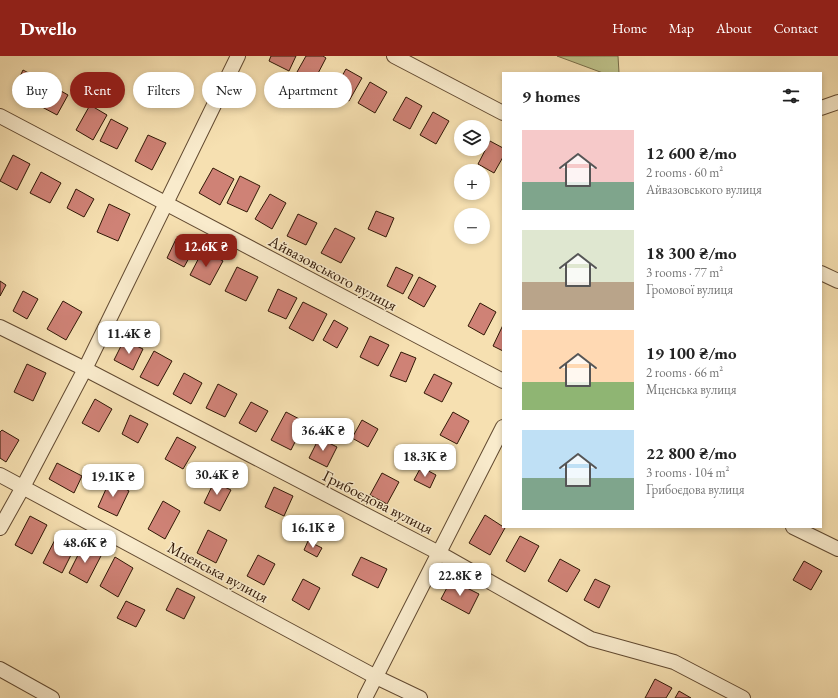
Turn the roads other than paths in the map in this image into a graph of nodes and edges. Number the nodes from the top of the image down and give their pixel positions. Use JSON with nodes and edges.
{"nodes":[{"id":1,"x":238,"y":56,"type":"edge"},
{"id":2,"x":394,"y":56,"type":"edge"},
{"id":3,"x":838,"y":102,"type":"edge"},
{"id":4,"x":822,"y":108,"type":"edge"},
{"id":5,"x":502,"y":112,"type":"edge"},
{"id":6,"x":0,"y":116,"type":"edge"},
{"id":7,"x":166,"y":204,"type":"junction"},
{"id":8,"x":822,"y":273,"type":"edge"},
{"id":9,"x":838,"y":281,"type":"edge"},
{"id":10,"x":0,"y":327,"type":"edge"},
{"id":11,"x":84,"y":368,"type":"junction"},
{"id":12,"x":502,"y":380,"type":"edge"},
{"id":13,"x":502,"y":429,"type":"edge"},
{"id":14,"x":0,"y":475,"type":"edge"},
{"id":15,"x":23,"y":487,"type":"junction"},
{"id":16,"x":0,"y":528,"type":"edge"},
{"id":17,"x":795,"y":528,"type":"edge"},
{"id":18,"x":838,"y":550,"type":"edge"},
{"id":19,"x":439,"y":552,"type":"junction"},
{"id":20,"x":0,"y":669,"type":"edge"},
{"id":21,"x":376,"y":677,"type":"junction"},
{"id":22,"x":52,"y":698,"type":"edge"},
{"id":23,"x":364,"y":698,"type":"edge"},
{"id":24,"x":420,"y":698,"type":"edge"},
{"id":25,"x":743,"y":698,"type":"edge"}],
"edges":[{"from":1,"to":7,"type":"street"},
{"from":2,"to":5,"type":"street"},
{"from":3,"to":4,"type":"street"},
{"from":6,"to":7,"type":"street","name":"Айвазовського вулиця"},
{"from":7,"to":11,"type":"street"},
{"from":7,"to":12,"type":"street","name":"Айвазовського вулиця"},
{"from":8,"to":9,"type":"street"},
{"from":10,"to":11,"type":"street","name":"Грибоєдова вулиця"},
{"from":11,"to":15,"type":"street"},
{"from":11,"to":19,"type":"street","name":"Грибоєдова вулиця"},
{"from":13,"to":19,"type":"street"},
{"from":14,"to":15,"type":"street","name":"Мценська вулиця"},
{"from":15,"to":16,"type":"street"},
{"from":15,"to":21,"type":"street","name":"Мценська вулиця"},
{"from":17,"to":18,"type":"street"},
{"from":19,"to":21,"type":"street"},
{"from":19,"to":25,"type":"street","name":"Грибоєдова вулиця"},
{"from":20,"to":22,"type":"street"},
{"from":21,"to":23,"type":"street"},
{"from":21,"to":24,"type":"street","name":"Мценська вулиця"}]}
